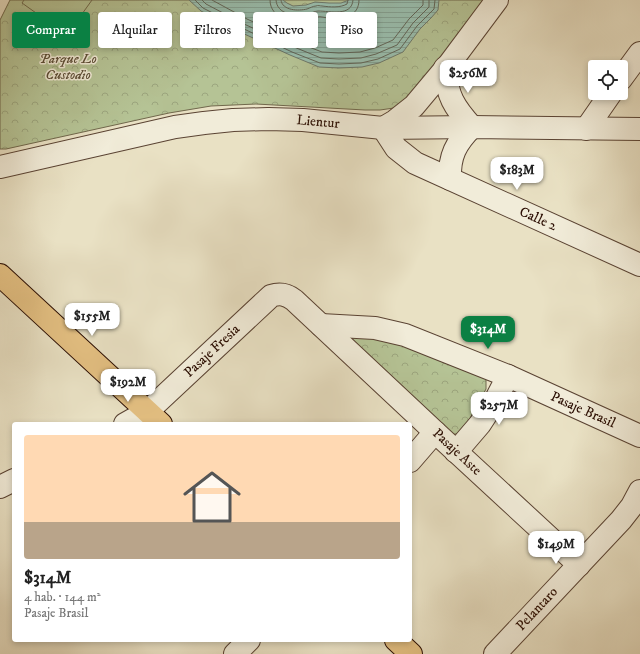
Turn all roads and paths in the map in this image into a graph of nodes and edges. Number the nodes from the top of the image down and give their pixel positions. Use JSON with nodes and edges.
{"nodes":[{"id":1,"x":497,"y":0,"type":"edge"},
{"id":2,"x":640,"y":53,"type":"edge"},
{"id":3,"x":445,"y":68,"type":"junction"},
{"id":4,"x":628,"y":69,"type":"edge"},
{"id":5,"x":606,"y":100,"type":"edge"},
{"id":6,"x":472,"y":127,"type":"junction"},
{"id":7,"x":383,"y":128,"type":"junction"},
{"id":8,"x":586,"y":129,"type":"junction"},
{"id":9,"x":640,"y":129,"type":"edge"},
{"id":10,"x":0,"y":167,"type":"edge"},
{"id":11,"x":450,"y":179,"type":"junction"},
{"id":12,"x":640,"y":265,"type":"edge"},
{"id":13,"x":0,"y":275,"type":"edge"},
{"id":14,"x":281,"y":294,"type":"joint"},
{"id":15,"x":321,"y":325,"type":"junction"},
{"id":16,"x":508,"y":376,"type":"junction"},
{"id":17,"x":154,"y":418,"type":"edge"},
{"id":18,"x":135,"y":422,"type":"edge"},
{"id":19,"x":435,"y":432,"type":"junction"},
{"id":20,"x":640,"y":436,"type":"edge"},
{"id":21,"x":456,"y":452,"type":"junction"},
{"id":22,"x":412,"y":459,"type":"edge"},
{"id":23,"x":12,"y":481,"type":"edge"},
{"id":24,"x":0,"y":487,"type":"edge"},
{"id":25,"x":637,"y":504,"type":"edge"},
{"id":26,"x":579,"y":564,"type":"junction"},
{"id":27,"x":247,"y":642,"type":"edge"},
{"id":28,"x":398,"y":642,"type":"edge"},
{"id":29,"x":235,"y":654,"type":"edge"},
{"id":30,"x":411,"y":654,"type":"edge"},
{"id":31,"x":495,"y":654,"type":"edge"}],
"edges":[{"from":1,"to":3,"type":"street"},
{"from":2,"to":4,"type":"street"},
{"from":3,"to":6,"type":"street"},
{"from":3,"to":7,"type":"street"},
{"from":5,"to":8,"type":"street"},
{"from":6,"to":7,"type":"street","name":"Lientur"},
{"from":6,"to":8,"type":"street","name":"Lientur"},
{"from":6,"to":11,"type":"street"},
{"from":7,"to":10,"type":"street","name":"Lientur"},
{"from":7,"to":11,"type":"street","name":"Calle 2"},
{"from":8,"to":9,"type":"street","name":"Lientur"},
{"from":11,"to":12,"type":"street","name":"Calle 2"},
{"from":13,"to":17,"type":"main road"},
{"from":14,"to":15,"type":"street","name":"Pasaje Aste"},
{"from":14,"to":17,"type":"street","name":"Pasaje Fresia"},
{"from":15,"to":16,"type":"street","name":"Pasaje Brasil"},
{"from":15,"to":19,"type":"street","name":"Pasaje Aste"},
{"from":16,"to":20,"type":"street","name":"Pasaje Brasil"},
{"from":16,"to":21,"type":"street"},
{"from":17,"to":18,"type":"street","name":"Pasaje Fresia"},
{"from":19,"to":21,"type":"street","name":"Pasaje Aste"},
{"from":19,"to":22,"type":"street"},
{"from":21,"to":26,"type":"street","name":"Pasaje Aste"},
{"from":23,"to":24,"type":"street"},
{"from":25,"to":26,"type":"street","name":"Pelantaro"},
{"from":26,"to":31,"type":"street","name":"Pelantaro"},
{"from":27,"to":29,"type":"street"},
{"from":28,"to":30,"type":"main road"}]}
